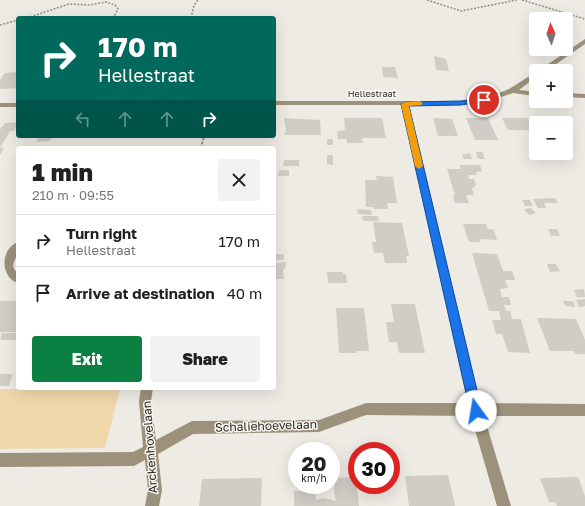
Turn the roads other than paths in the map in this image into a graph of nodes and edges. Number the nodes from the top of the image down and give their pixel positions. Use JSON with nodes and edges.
{"nodes":[{"id":1,"x":585,"y":41,"type":"edge"},
{"id":2,"x":551,"y":64,"type":"edge"},
{"id":3,"x":529,"y":79,"type":"edge"},
{"id":4,"x":512,"y":91,"type":"junction"},
{"id":5,"x":529,"y":93,"type":"edge"},
{"id":6,"x":573,"y":95,"type":"edge"},
{"id":7,"x":585,"y":96,"type":"edge"},
{"id":8,"x":276,"y":103,"type":"edge"},
{"id":9,"x":405,"y":104,"type":"junction"},
{"id":10,"x":0,"y":105,"type":"edge"},
{"id":11,"x":16,"y":105,"type":"edge"},
{"id":12,"x":16,"y":248,"type":"edge"},
{"id":13,"x":16,"y":278,"type":"edge"},
{"id":14,"x":147,"y":390,"type":"edge"},
{"id":15,"x":585,"y":410,"type":"edge"},
{"id":16,"x":476,"y":411,"type":"junction"},
{"id":17,"x":151,"y":451,"type":"junction"},
{"id":18,"x":0,"y":460,"type":"edge"},
{"id":19,"x":152,"y":506,"type":"edge"},
{"id":20,"x":504,"y":506,"type":"edge"}],
"edges":[{"from":1,"to":2,"type":"street"},
{"from":3,"to":4,"type":"street","name":"Hellestraat"},
{"from":4,"to":5,"type":"street"},
{"from":4,"to":9,"type":"street","name":"Hellestraat"},
{"from":6,"to":7,"type":"street"},
{"from":8,"to":9,"type":"street","name":"Hellestraat"},
{"from":9,"to":16,"type":"street"},
{"from":10,"to":11,"type":"street"},
{"from":12,"to":13,"type":"street"},
{"from":14,"to":17,"type":"street","name":"Arckenhovelaan"},
{"from":15,"to":16,"type":"street","name":"Schaliehoevelaan"},
{"from":16,"to":17,"type":"street","name":"Schaliehoevelaan"},
{"from":16,"to":20,"type":"street"},
{"from":17,"to":18,"type":"street","name":"Schaliehoevelaan"},
{"from":17,"to":19,"type":"street","name":"Arckenhovelaan"}]}
